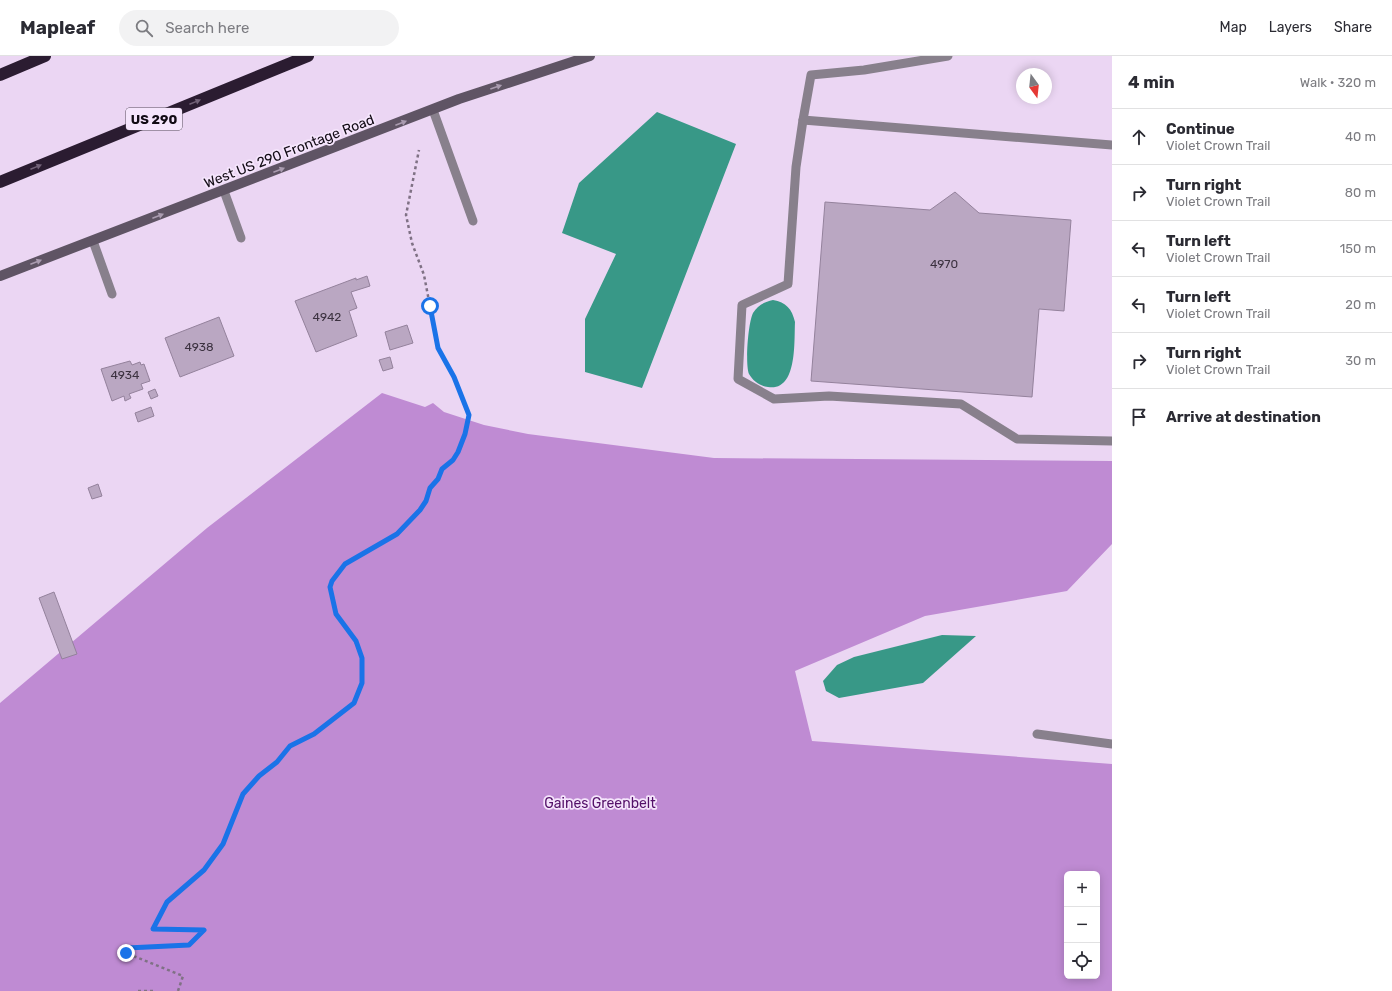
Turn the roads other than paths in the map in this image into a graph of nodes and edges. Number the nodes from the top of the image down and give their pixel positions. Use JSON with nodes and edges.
{"nodes":[{"id":1,"x":45,"y":56,"type":"edge"},
{"id":2,"x":308,"y":56,"type":"edge"},
{"id":3,"x":590,"y":56,"type":"edge"},
{"id":4,"x":948,"y":56,"type":"edge"},
{"id":5,"x":0,"y":74,"type":"edge"},
{"id":6,"x":433,"y":110,"type":"junction"},
{"id":7,"x":803,"y":120,"type":"junction"},
{"id":8,"x":1112,"y":145,"type":"edge"},
{"id":9,"x":0,"y":182,"type":"edge"},
{"id":10,"x":224,"y":191,"type":"junction"},
{"id":11,"x":473,"y":221,"type":"dead end"},
{"id":12,"x":241,"y":238,"type":"dead end"},
{"id":13,"x":93,"y":240,"type":"junction"},
{"id":14,"x":0,"y":276,"type":"edge"},
{"id":15,"x":112,"y":294,"type":"dead end"},
{"id":16,"x":1112,"y":441,"type":"edge"},
{"id":17,"x":1037,"y":734,"type":"dead end"},
{"id":18,"x":1112,"y":744,"type":"edge"}],
"edges":[{"from":1,"to":5,"type":"highway"},
{"from":9,"to":2,"type":"highway","number":"US 290","one_way":true},
{"from":6,"to":3,"type":"main road","name":"West US 290 Frontage Road","one_way":true},
{"from":4,"to":7,"type":"lane"},
{"from":10,"to":6,"type":"main road","name":"West US 290 Frontage Road","one_way":true},
{"from":6,"to":11,"type":"lane"},
{"from":7,"to":8,"type":"lane"},
{"from":7,"to":16,"type":"lane"},
{"from":10,"to":12,"type":"lane"},
{"from":13,"to":10,"type":"main road","name":"West US 290 Frontage Road","one_way":true},
{"from":14,"to":13,"type":"main road","name":"West US 290 Frontage Road","one_way":true},
{"from":13,"to":15,"type":"lane"},
{"from":17,"to":18,"type":"lane"}]}
